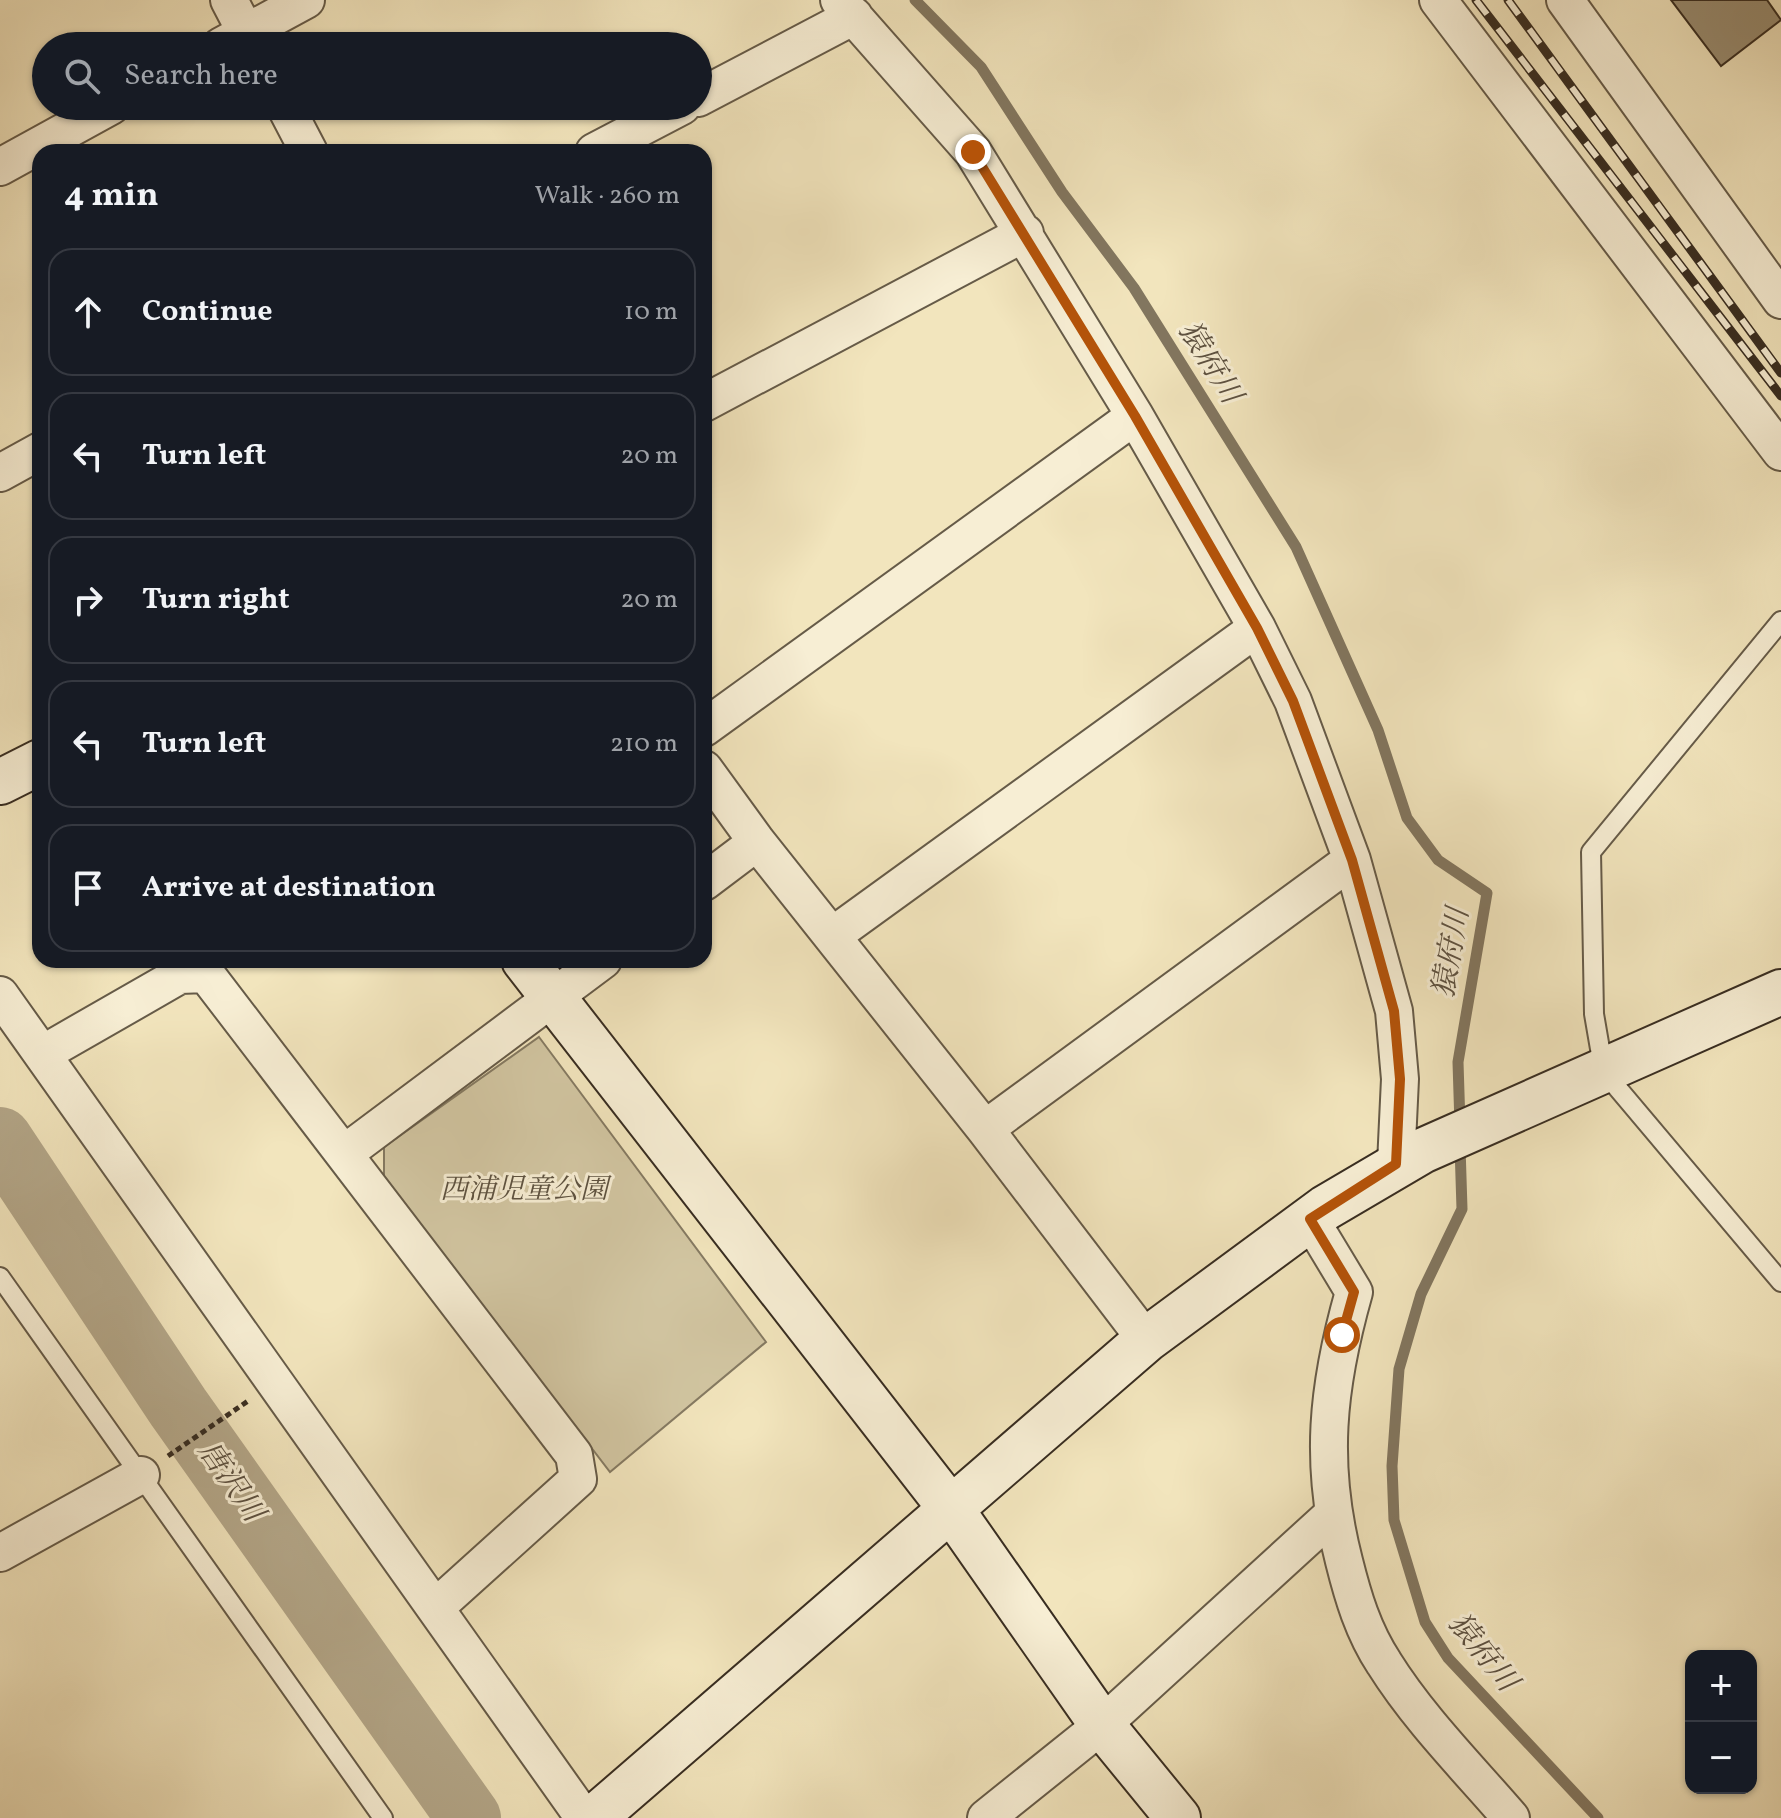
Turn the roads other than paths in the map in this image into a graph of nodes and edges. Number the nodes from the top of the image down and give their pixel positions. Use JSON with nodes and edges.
{"nodes":[{"id":1,"x":229,"y":0,"type":"edge"},
{"id":2,"x":306,"y":0,"type":"edge"},
{"id":3,"x":1438,"y":0,"type":"edge"},
{"id":4,"x":1565,"y":0,"type":"edge"},
{"id":5,"x":846,"y":8,"type":"edge"},
{"id":6,"x":238,"y":32,"type":"edge"},
{"id":7,"x":254,"y":32,"type":"edge"},
{"id":8,"x":712,"y":89,"type":"edge"},
{"id":9,"x":86,"y":120,"type":"edge"},
{"id":10,"x":292,"y":120,"type":"edge"},
{"id":11,"x":655,"y":120,"type":"edge"},
{"id":12,"x":42,"y":144,"type":"edge"},
{"id":13,"x":305,"y":144,"type":"edge"},
{"id":14,"x":609,"y":144,"type":"edge"},
{"id":15,"x":32,"y":149,"type":"edge"},
{"id":16,"x":0,"y":167,"type":"edge"},
{"id":17,"x":1025,"y":233,"type":"junction"},
{"id":18,"x":1781,"y":300,"type":"edge"},
{"id":19,"x":712,"y":399,"type":"edge"},
{"id":20,"x":1135,"y":416,"type":"junction"},
{"id":21,"x":1781,"y":452,"type":"edge"},
{"id":22,"x":32,"y":455,"type":"edge"},
{"id":23,"x":0,"y":473,"type":"edge"},
{"id":24,"x":1781,"y":621,"type":"edge"},
{"id":25,"x":1257,"y":628,"type":"junction"},
{"id":26,"x":712,"y":722,"type":"edge"},
{"id":27,"x":32,"y":766,"type":"edge"},
{"id":28,"x":712,"y":780,"type":"edge"},
{"id":29,"x":0,"y":782,"type":"edge"},
{"id":30,"x":757,"y":842,"type":"junction"},
{"id":31,"x":1352,"y":860,"type":"junction"},
{"id":32,"x":712,"y":876,"type":"edge"},
{"id":33,"x":832,"y":936,"type":"junction"},
{"id":34,"x":530,"y":968,"type":"edge"},
{"id":35,"x":593,"y":968,"type":"edge"},
{"id":36,"x":1781,"y":992,"type":"edge"},
{"id":37,"x":0,"y":995,"type":"edge"},
{"id":38,"x":554,"y":998,"type":"junction"},
{"id":39,"x":44,"y":1053,"type":"junction"},
{"id":40,"x":1604,"y":1072,"type":"junction"},
{"id":41,"x":985,"y":1129,"type":"junction"},
{"id":42,"x":345,"y":1153,"type":"junction"},
{"id":43,"x":1409,"y":1158,"type":"junction"},
{"id":44,"x":1310,"y":1219,"type":"junction"},
{"id":45,"x":0,"y":1277,"type":"edge"},
{"id":46,"x":1781,"y":1282,"type":"edge"},
{"id":47,"x":1146,"y":1340,"type":"junction"},
{"id":48,"x":152,"y":1467,"type":"junction"},
{"id":49,"x":951,"y":1509,"type":"junction"},
{"id":50,"x":1332,"y":1515,"type":"junction"},
{"id":51,"x":0,"y":1553,"type":"edge"},
{"id":52,"x":435,"y":1608,"type":"junction"},
{"id":53,"x":1102,"y":1725,"type":"junction"},
{"id":54,"x":383,"y":1818,"type":"edge"},
{"id":55,"x":584,"y":1818,"type":"edge"},
{"id":56,"x":594,"y":1818,"type":"edge"},
{"id":57,"x":986,"y":1818,"type":"edge"},
{"id":58,"x":1178,"y":1818,"type":"edge"},
{"id":59,"x":1511,"y":1818,"type":"edge"}],
"edges":[{"from":1,"to":6,"type":"street"},
{"from":2,"to":7,"type":"street"},
{"from":3,"to":21,"type":"street"},
{"from":4,"to":18,"type":"street"},
{"from":5,"to":8,"type":"street"},
{"from":5,"to":17,"type":"street"},
{"from":9,"to":12,"type":"street"},
{"from":10,"to":13,"type":"street"},
{"from":11,"to":14,"type":"street"},
{"from":15,"to":16,"type":"street"},
{"from":17,"to":19,"type":"street"},
{"from":17,"to":20,"type":"street"},
{"from":20,"to":25,"type":"street"},
{"from":20,"to":26,"type":"street"},
{"from":22,"to":23,"type":"street"},
{"from":24,"to":40,"type":"lane"},
{"from":25,"to":31,"type":"street"},
{"from":25,"to":33,"type":"street"},
{"from":27,"to":29,"type":"street"},
{"from":28,"to":30,"type":"street"},
{"from":30,"to":32,"type":"street"},
{"from":30,"to":33,"type":"street"},
{"from":31,"to":41,"type":"street"},
{"from":31,"to":43,"type":"street"},
{"from":33,"to":41,"type":"street"},
{"from":34,"to":38,"type":"street"},
{"from":35,"to":38,"type":"street"},
{"from":36,"to":40,"type":"street"},
{"from":37,"to":39,"type":"street"},
{"from":38,"to":42,"type":"street"},
{"from":38,"to":49,"type":"street"},
{"from":39,"to":42,"type":"street"},
{"from":39,"to":52,"type":"street"},
{"from":40,"to":43,"type":"street"},
{"from":40,"to":46,"type":"lane"},
{"from":41,"to":47,"type":"street"},
{"from":42,"to":52,"type":"street"},
{"from":43,"to":44,"type":"street"},
{"from":44,"to":47,"type":"street"},
{"from":44,"to":50,"type":"street"},
{"from":45,"to":48,"type":"lane"},
{"from":47,"to":49,"type":"street"},
{"from":48,"to":51,"type":"street"},
{"from":48,"to":54,"type":"lane"},
{"from":49,"to":53,"type":"street"},
{"from":49,"to":56,"type":"street"},
{"from":50,"to":53,"type":"street"},
{"from":50,"to":59,"type":"street"},
{"from":52,"to":55,"type":"street"},
{"from":53,"to":57,"type":"street"},
{"from":53,"to":58,"type":"street"}]}
